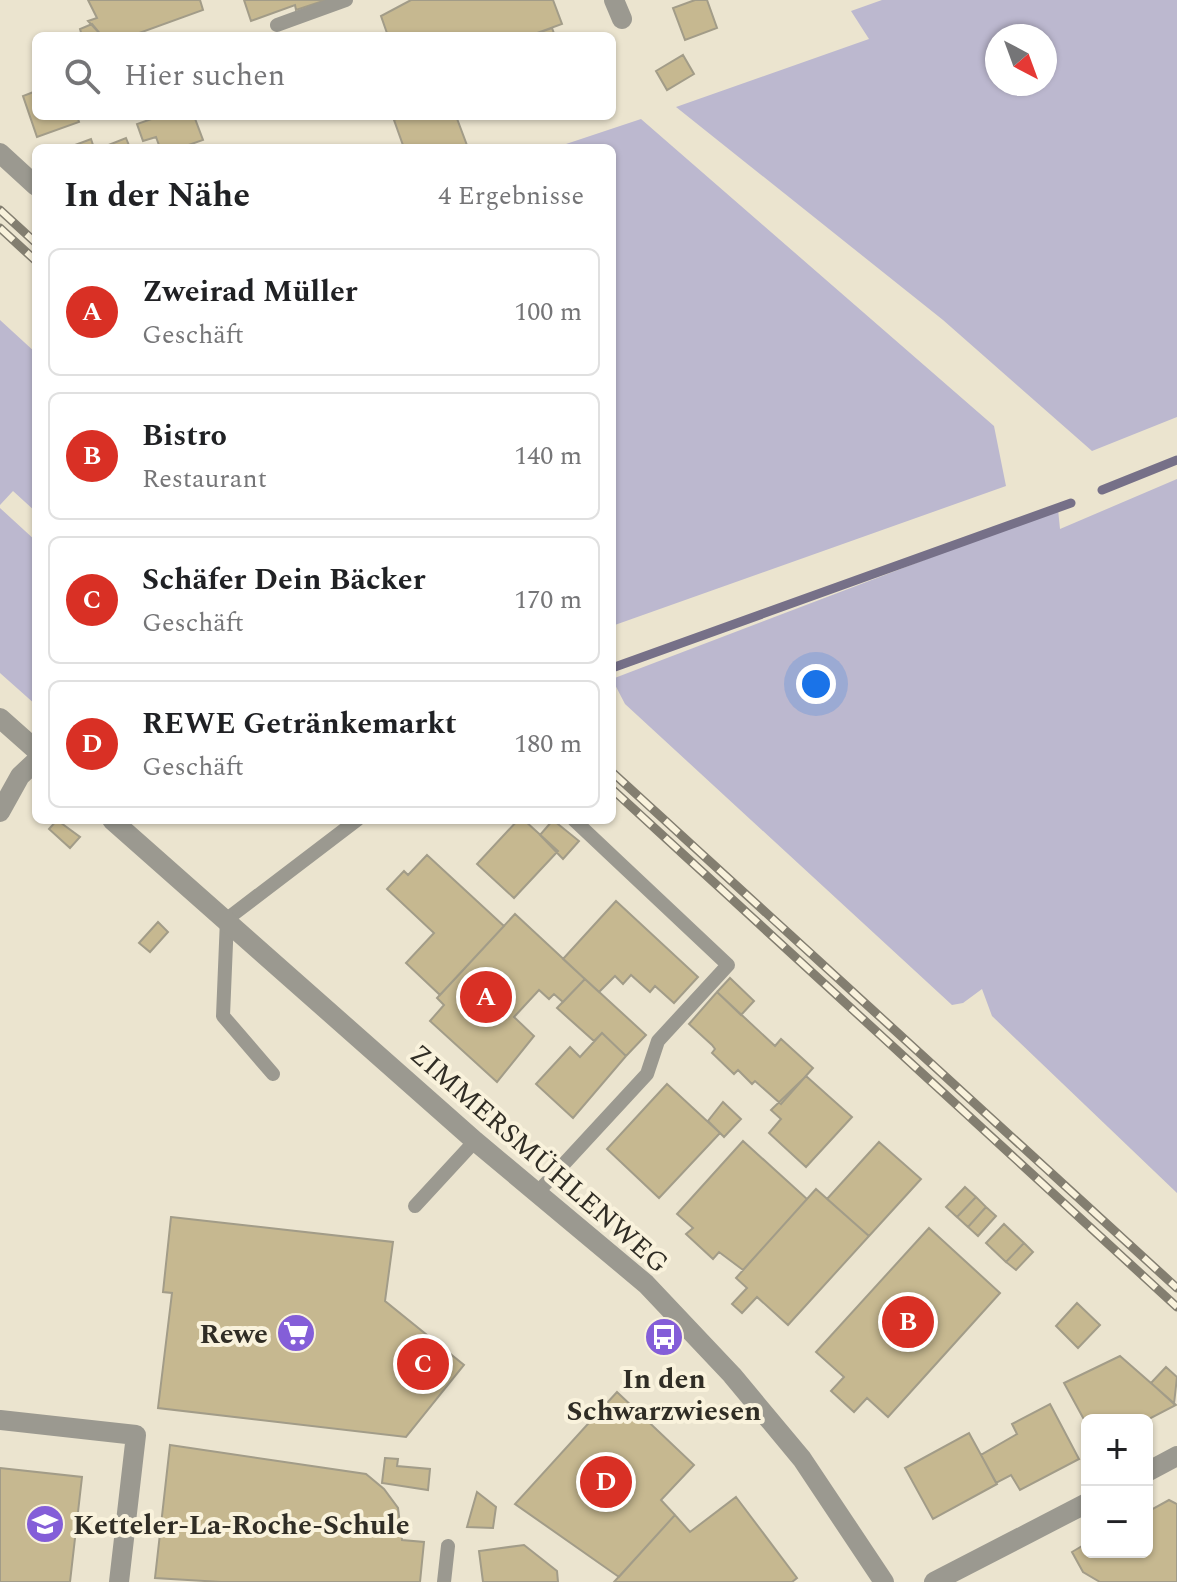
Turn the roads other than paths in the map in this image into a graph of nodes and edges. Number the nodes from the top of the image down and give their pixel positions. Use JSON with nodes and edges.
{"nodes":[{"id":1,"x":346,"y":0,"type":"edge"},
{"id":2,"x":277,"y":25,"type":"dead end"},
{"id":3,"x":0,"y":153,"type":"edge"},
{"id":4,"x":32,"y":182,"type":"edge"},
{"id":5,"x":0,"y":718,"type":"edge"},
{"id":6,"x":32,"y":746,"type":"edge"},
{"id":7,"x":32,"y":765,"type":"edge"},
{"id":8,"x":0,"y":812,"type":"edge"},
{"id":9,"x":117,"y":824,"type":"edge"},
{"id":10,"x":351,"y":824,"type":"edge"},
{"id":11,"x":578,"y":824,"type":"edge"},
{"id":12,"x":227,"y":919,"type":"junction"},
{"id":13,"x":273,"y":1074,"type":"dead end"},
{"id":14,"x":475,"y":1141,"type":"junction"},
{"id":15,"x":537,"y":1193,"type":"junction"},
{"id":16,"x":415,"y":1206,"type":"dead end"},
{"id":17,"x":0,"y":1420,"type":"edge"},
{"id":18,"x":1177,"y":1456,"type":"edge"},
{"id":19,"x":1153,"y":1469,"type":"edge"},
{"id":20,"x":1081,"y":1506,"type":"edge"},
{"id":21,"x":448,"y":1546,"type":"dead end"},
{"id":22,"x":119,"y":1582,"type":"edge"},
{"id":23,"x":444,"y":1582,"type":"edge"},
{"id":24,"x":884,"y":1582,"type":"edge"},
{"id":25,"x":934,"y":1582,"type":"edge"}],
"edges":[{"from":1,"to":2,"type":"lane"},
{"from":3,"to":4,"type":"street"},
{"from":5,"to":6,"type":"street"},
{"from":7,"to":8,"type":"street"},
{"from":9,"to":12,"type":"street","name":"ZIMMERSMÜHLENWEG"},
{"from":10,"to":12,"type":"lane"},
{"from":11,"to":15,"type":"lane"},
{"from":12,"to":13,"type":"lane"},
{"from":12,"to":14,"type":"street","name":"ZIMMERSMÜHLENWEG"},
{"from":14,"to":15,"type":"street","name":"ZIMMERSMÜHLENWEG"},
{"from":14,"to":16,"type":"lane"},
{"from":15,"to":24,"type":"street","name":"ZIMMERSMÜHLENWEG"},
{"from":17,"to":22,"type":"street"},
{"from":18,"to":19,"type":"street"},
{"from":20,"to":25,"type":"street"},
{"from":21,"to":23,"type":"lane"}]}
